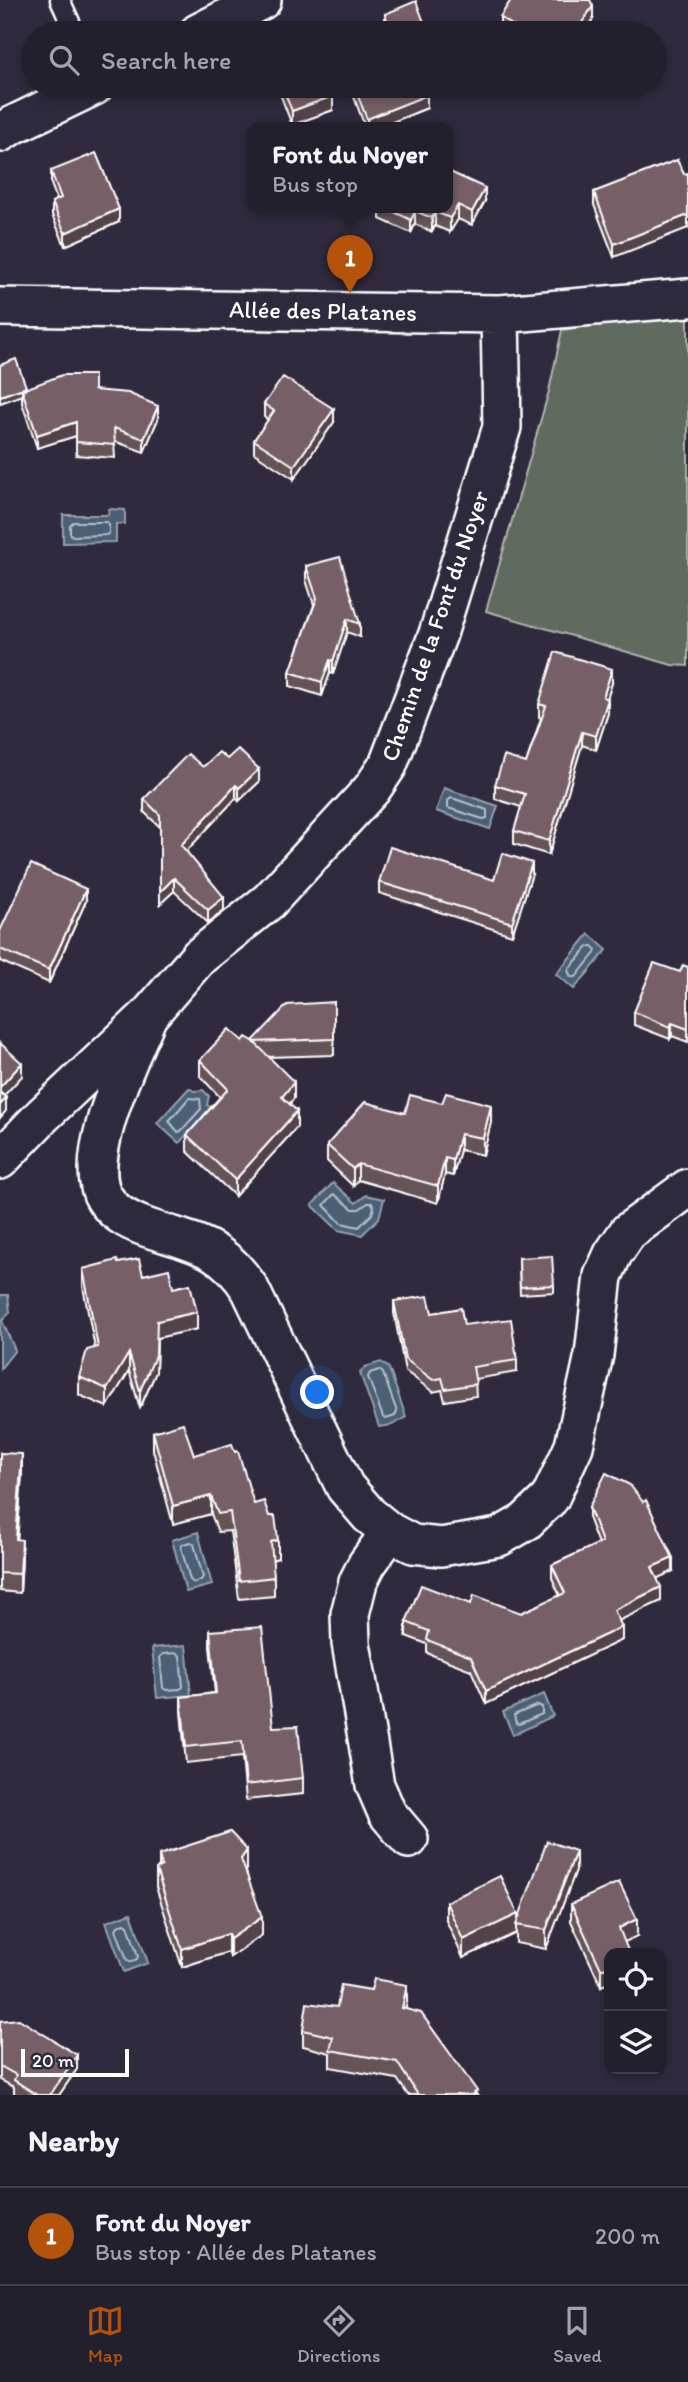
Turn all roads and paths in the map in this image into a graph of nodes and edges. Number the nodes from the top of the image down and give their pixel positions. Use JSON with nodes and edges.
{"nodes":[{"id":1,"x":60,"y":0,"type":"edge"},
{"id":2,"x":262,"y":0,"type":"edge"},
{"id":3,"x":70,"y":21,"type":"edge"},
{"id":4,"x":221,"y":21,"type":"edge"},
{"id":5,"x":69,"y":98,"type":"edge"},
{"id":6,"x":0,"y":133,"type":"edge"},
{"id":7,"x":688,"y":298,"type":"edge"},
{"id":8,"x":0,"y":307,"type":"edge"},
{"id":9,"x":500,"y":314,"type":"junction"},
{"id":10,"x":148,"y":1016,"type":"junction"},
{"id":11,"x":0,"y":1160,"type":"edge"},
{"id":12,"x":688,"y":1188,"type":"edge"},
{"id":13,"x":390,"y":1532,"type":"junction"},
{"id":14,"x":409,"y":1839,"type":"dead end"}],
"edges":[{"from":1,"to":3,"type":"lane"},
{"from":2,"to":4,"type":"street"},
{"from":5,"to":6,"type":"street"},
{"from":7,"to":9,"type":"street","name":"Allée des Platanes"},
{"from":8,"to":9,"type":"street","name":"Allée des Platanes"},
{"from":9,"to":10,"type":"street","name":"Chemin de la Font du Noyer"},
{"from":10,"to":11,"type":"street","name":"Chemin de la Font du Noyer"},
{"from":10,"to":13,"type":"street"},
{"from":12,"to":13,"type":"street"},
{"from":13,"to":14,"type":"street"}]}
